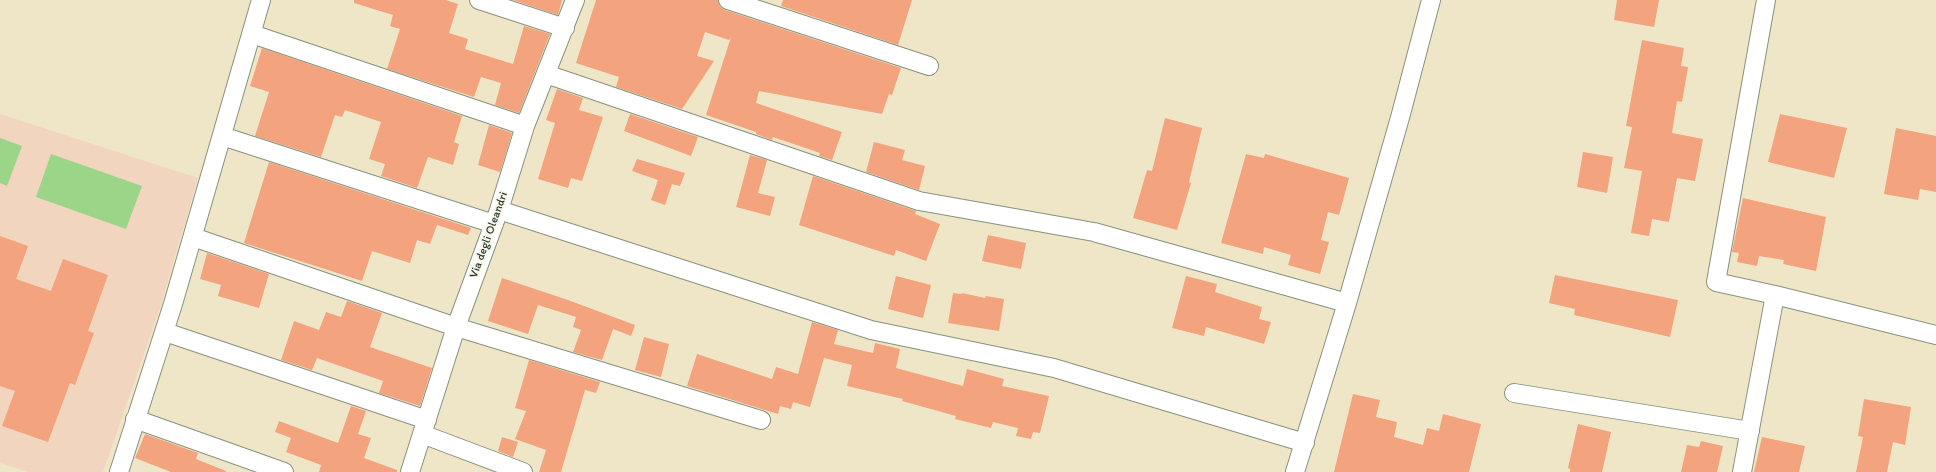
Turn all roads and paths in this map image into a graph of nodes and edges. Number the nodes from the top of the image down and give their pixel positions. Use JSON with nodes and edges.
{"nodes":[{"id":1,"x":261,"y":0,"type":"edge"},
{"id":2,"x":479,"y":0,"type":"edge"},
{"id":3,"x":575,"y":0,"type":"edge"},
{"id":4,"x":728,"y":0,"type":"edge"},
{"id":5,"x":1431,"y":0,"type":"edge"},
{"id":6,"x":1766,"y":0,"type":"edge"},
{"id":7,"x":565,"y":28,"type":"junction"},
{"id":8,"x":252,"y":34,"type":"junction"},
{"id":9,"x":929,"y":66,"type":"dead end"},
{"id":10,"x":546,"y":74,"type":"junction"},
{"id":11,"x":525,"y":126,"type":"junction"},
{"id":12,"x":222,"y":136,"type":"junction"},
{"id":13,"x":497,"y":217,"type":"junction"},
{"id":14,"x":193,"y":237,"type":"junction"},
{"id":15,"x":1775,"y":295,"type":"junction"},
{"id":16,"x":1347,"y":303,"type":"junction"},
{"id":17,"x":456,"y":327,"type":"junction"},
{"id":18,"x":165,"y":332,"type":"junction"},
{"id":19,"x":1936,"y":335,"type":"edge"},
{"id":20,"x":1514,"y":392,"type":"dead end"},
{"id":21,"x":135,"y":419,"type":"junction"},
{"id":22,"x":761,"y":420,"type":"dead end"},
{"id":23,"x":425,"y":427,"type":"junction"},
{"id":24,"x":1750,"y":432,"type":"junction"},
{"id":25,"x":1305,"y":443,"type":"junction"},
{"id":26,"x":118,"y":472,"type":"edge"},
{"id":27,"x":284,"y":472,"type":"edge"},
{"id":28,"x":410,"y":472,"type":"edge"},
{"id":29,"x":523,"y":472,"type":"edge"},
{"id":30,"x":1295,"y":472,"type":"edge"},
{"id":31,"x":1742,"y":472,"type":"edge"}],
"edges":[{"from":1,"to":8,"type":"street"},
{"from":2,"to":7,"type":"street"},
{"from":3,"to":7,"type":"street","name":"Via degli Oleandri"},
{"from":4,"to":9,"type":"street"},
{"from":5,"to":16,"type":"street"},
{"from":6,"to":15,"type":"street"},
{"from":7,"to":10,"type":"street","name":"Via degli Oleandri"},
{"from":8,"to":11,"type":"street"},
{"from":8,"to":12,"type":"street"},
{"from":10,"to":11,"type":"street","name":"Via degli Oleandri"},
{"from":10,"to":16,"type":"street"},
{"from":11,"to":13,"type":"street","name":"Via degli Oleandri"},
{"from":12,"to":13,"type":"street"},
{"from":12,"to":14,"type":"street"},
{"from":13,"to":17,"type":"street","name":"Via degli Oleandri"},
{"from":13,"to":25,"type":"street"},
{"from":14,"to":17,"type":"street"},
{"from":14,"to":18,"type":"street"},
{"from":15,"to":19,"type":"street"},
{"from":15,"to":24,"type":"street"},
{"from":16,"to":25,"type":"street"},
{"from":17,"to":22,"type":"street"},
{"from":17,"to":23,"type":"street","name":"Via degli Oleandri"},
{"from":18,"to":21,"type":"street"},
{"from":18,"to":23,"type":"street"},
{"from":20,"to":24,"type":"street"},
{"from":21,"to":26,"type":"street"},
{"from":21,"to":27,"type":"street"},
{"from":23,"to":28,"type":"street","name":"Via degli Oleandri"},
{"from":23,"to":29,"type":"street"},
{"from":24,"to":31,"type":"street"},
{"from":25,"to":30,"type":"street"}]}
